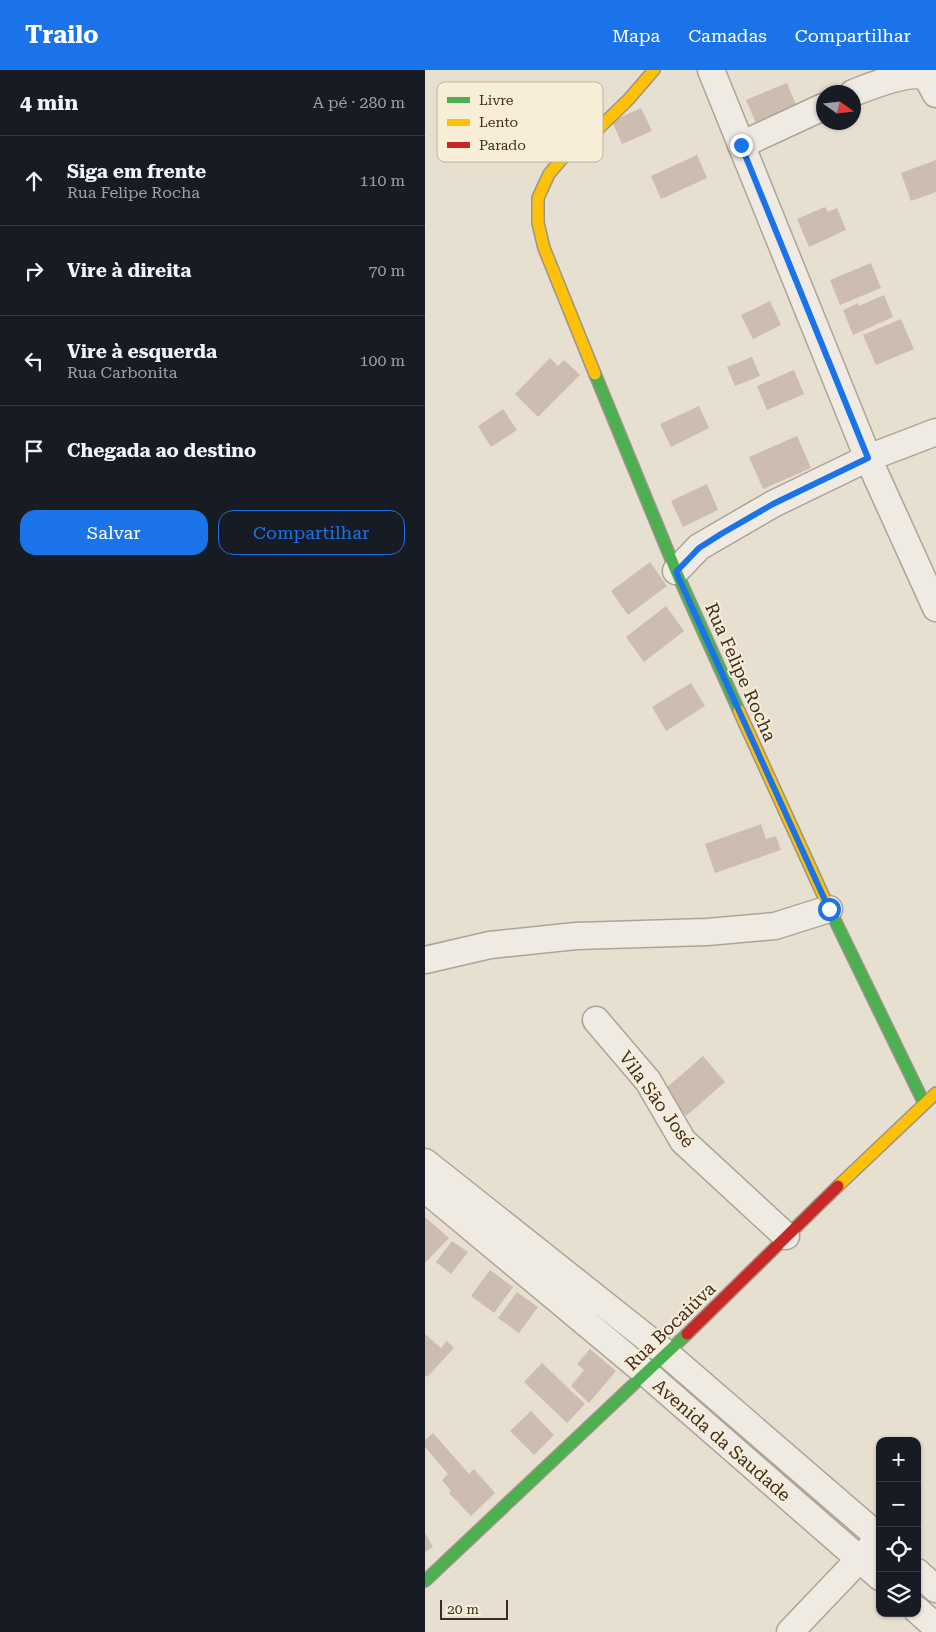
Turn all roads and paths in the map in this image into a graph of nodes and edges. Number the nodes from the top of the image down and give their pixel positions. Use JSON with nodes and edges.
{"nodes":[{"id":1,"x":654,"y":70,"type":"edge"},
{"id":2,"x":711,"y":70,"type":"edge"},
{"id":3,"x":861,"y":90,"type":"edge"},
{"id":4,"x":936,"y":94,"type":"edge"},
{"id":5,"x":816,"y":110,"type":"edge"},
{"id":6,"x":603,"y":124,"type":"edge"},
{"id":7,"x":741,"y":145,"type":"junction"},
{"id":8,"x":559,"y":162,"type":"edge"},
{"id":9,"x":936,"y":432,"type":"edge"},
{"id":10,"x":868,"y":458,"type":"junction"},
{"id":11,"x":676,"y":572,"type":"junction"},
{"id":12,"x":936,"y":608,"type":"edge"},
{"id":13,"x":829,"y":909,"type":"junction"},
{"id":14,"x":425,"y":960,"type":"edge"},
{"id":15,"x":596,"y":1020,"type":"dead end"},
{"id":16,"x":936,"y":1093,"type":"edge"},
{"id":17,"x":925,"y":1104,"type":"junction"},
{"id":18,"x":425,"y":1162,"type":"edge"},
{"id":19,"x":425,"y":1189,"type":"edge"},
{"id":20,"x":786,"y":1236,"type":"junction"},
{"id":21,"x":667,"y":1354,"type":"junction"},
{"id":22,"x":645,"y":1374,"type":"junction"},
{"id":23,"x":876,"y":1535,"type":"edge"},
{"id":24,"x":876,"y":1542,"type":"edge"},
{"id":25,"x":859,"y":1559,"type":"junction"},
{"id":26,"x":876,"y":1574,"type":"edge"},
{"id":27,"x":921,"y":1576,"type":"edge"},
{"id":28,"x":425,"y":1581,"type":"edge"},
{"id":29,"x":936,"y":1589,"type":"edge"},
{"id":30,"x":921,"y":1614,"type":"edge"},
{"id":31,"x":936,"y":1627,"type":"edge"},
{"id":32,"x":791,"y":1632,"type":"edge"}],
"edges":[{"from":1,"to":6,"type":"street","name":"Rua Felipe Rocha"},
{"from":2,"to":7,"type":"street"},
{"from":3,"to":4,"type":"street"},
{"from":5,"to":7,"type":"street"},
{"from":7,"to":10,"type":"street"},
{"from":8,"to":11,"type":"street","name":"Rua Felipe Rocha"},
{"from":9,"to":10,"type":"street"},
{"from":10,"to":11,"type":"street"},
{"from":10,"to":12,"type":"street"},
{"from":11,"to":13,"type":"street","name":"Rua Felipe Rocha"},
{"from":13,"to":14,"type":"street"},
{"from":13,"to":17,"type":"street","name":"Rua Felipe Rocha"},
{"from":15,"to":20,"type":"street","name":"Vila São José"},
{"from":16,"to":17,"type":"street","name":"Rua Bocaiúva"},
{"from":17,"to":20,"type":"street","name":"Rua Bocaiúva"},
{"from":18,"to":21,"type":"street","name":"Avenida da Saudade"},
{"from":19,"to":22,"type":"street","name":"Avenida da Saudade"},
{"from":20,"to":21,"type":"street","name":"Rua Bocaiúva"},
{"from":21,"to":22,"type":"street","name":"Rua Bocaiúva"},
{"from":21,"to":23,"type":"street","name":"Avenida da Saudade"},
{"from":22,"to":25,"type":"street","name":"Avenida da Saudade"},
{"from":22,"to":28,"type":"street","name":"Rua Bocaiúva"},
{"from":24,"to":25,"type":"street"},
{"from":25,"to":26,"type":"street","name":"Avenida da Saudade"},
{"from":25,"to":32,"type":"street"},
{"from":27,"to":29,"type":"street"},
{"from":30,"to":31,"type":"street"}]}
